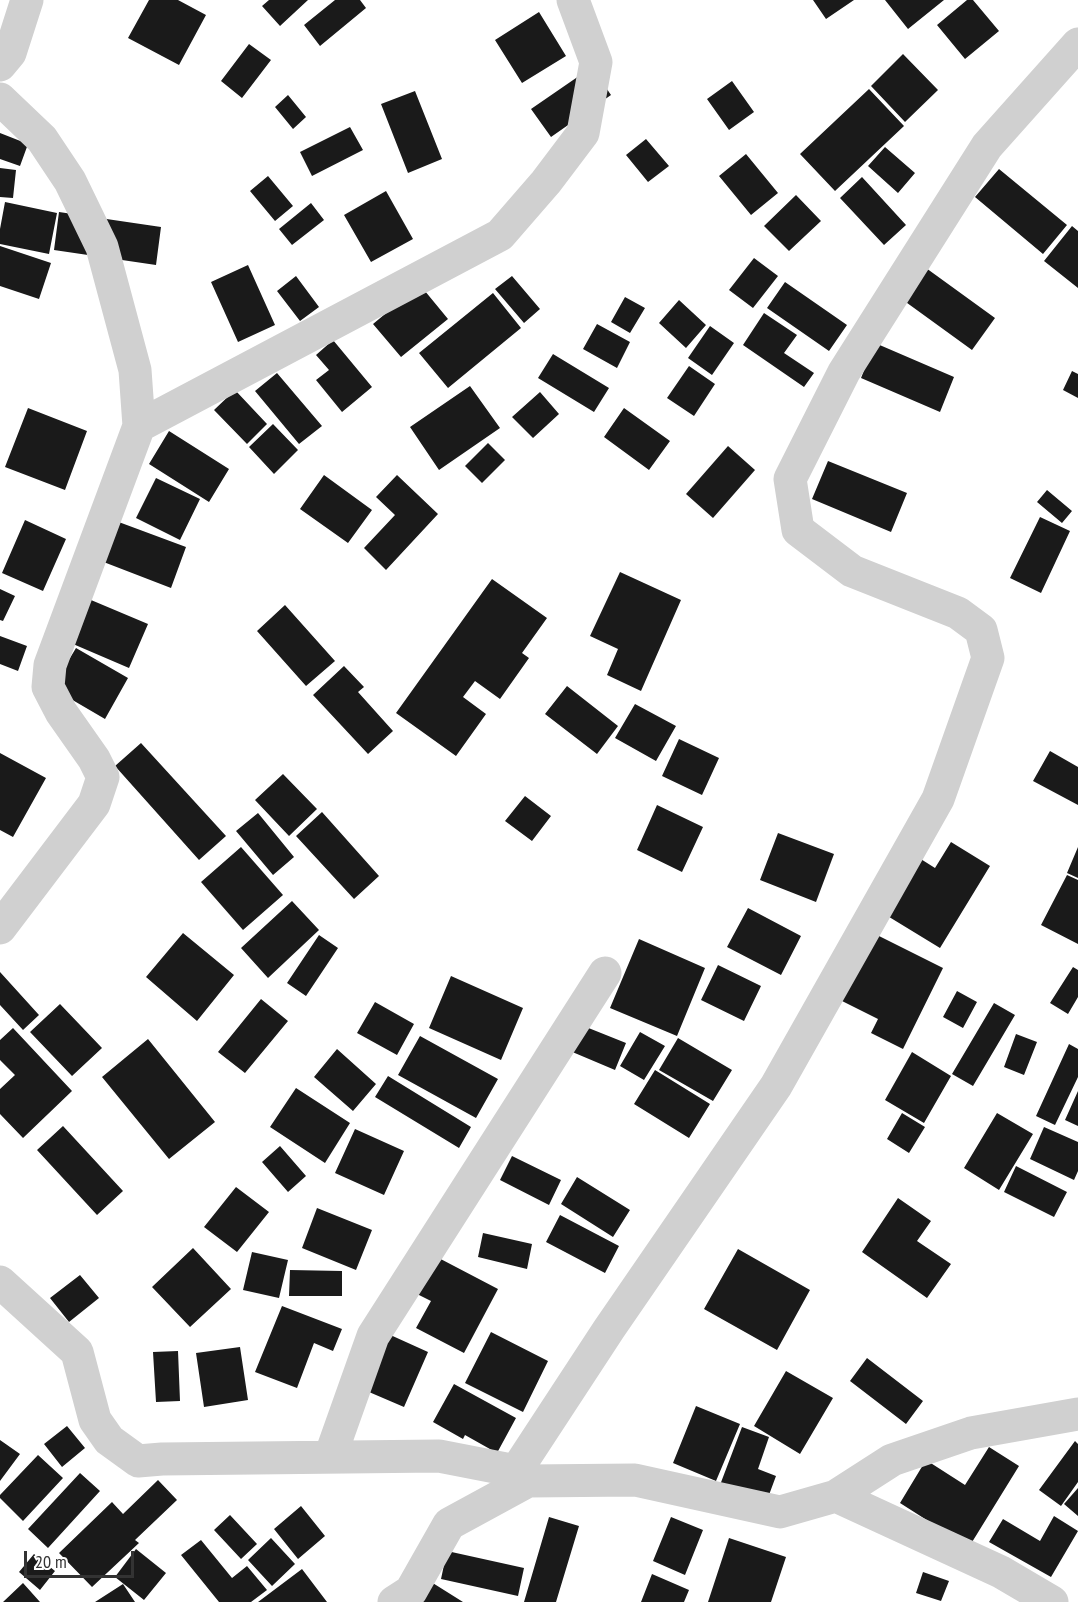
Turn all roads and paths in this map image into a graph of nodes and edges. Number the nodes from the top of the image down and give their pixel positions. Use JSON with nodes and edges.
{"nodes":[{"id":1,"x":27,"y":0,"type":"edge"},
{"id":2,"x":573,"y":0,"type":"edge"},
{"id":3,"x":1078,"y":44,"type":"edge"},
{"id":4,"x":0,"y":64,"type":"edge"},
{"id":5,"x":0,"y":99,"type":"edge"},
{"id":6,"x":139,"y":426,"type":"junction"},
{"id":7,"x":0,"y":928,"type":"edge"},
{"id":8,"x":605,"y":973,"type":"dead end"},
{"id":9,"x":0,"y":1282,"type":"edge"},
{"id":10,"x":1078,"y":1414,"type":"edge"},
{"id":11,"x":330,"y":1457,"type":"junction"},
{"id":12,"x":522,"y":1476,"type":"junction"},
{"id":13,"x":836,"y":1496,"type":"junction"},
{"id":14,"x":394,"y":1602,"type":"edge"},
{"id":15,"x":1052,"y":1602,"type":"edge"}],
"edges":[{"from":1,"to":4,"type":"street"},
{"from":2,"to":6,"type":"street"},
{"from":3,"to":12,"type":"street"},
{"from":5,"to":6,"type":"street"},
{"from":6,"to":7,"type":"street"},
{"from":8,"to":11,"type":"street"},
{"from":9,"to":11,"type":"street"},
{"from":10,"to":13,"type":"street"},
{"from":11,"to":12,"type":"street"},
{"from":12,"to":13,"type":"street"},
{"from":12,"to":14,"type":"street"},
{"from":13,"to":15,"type":"street"}]}
